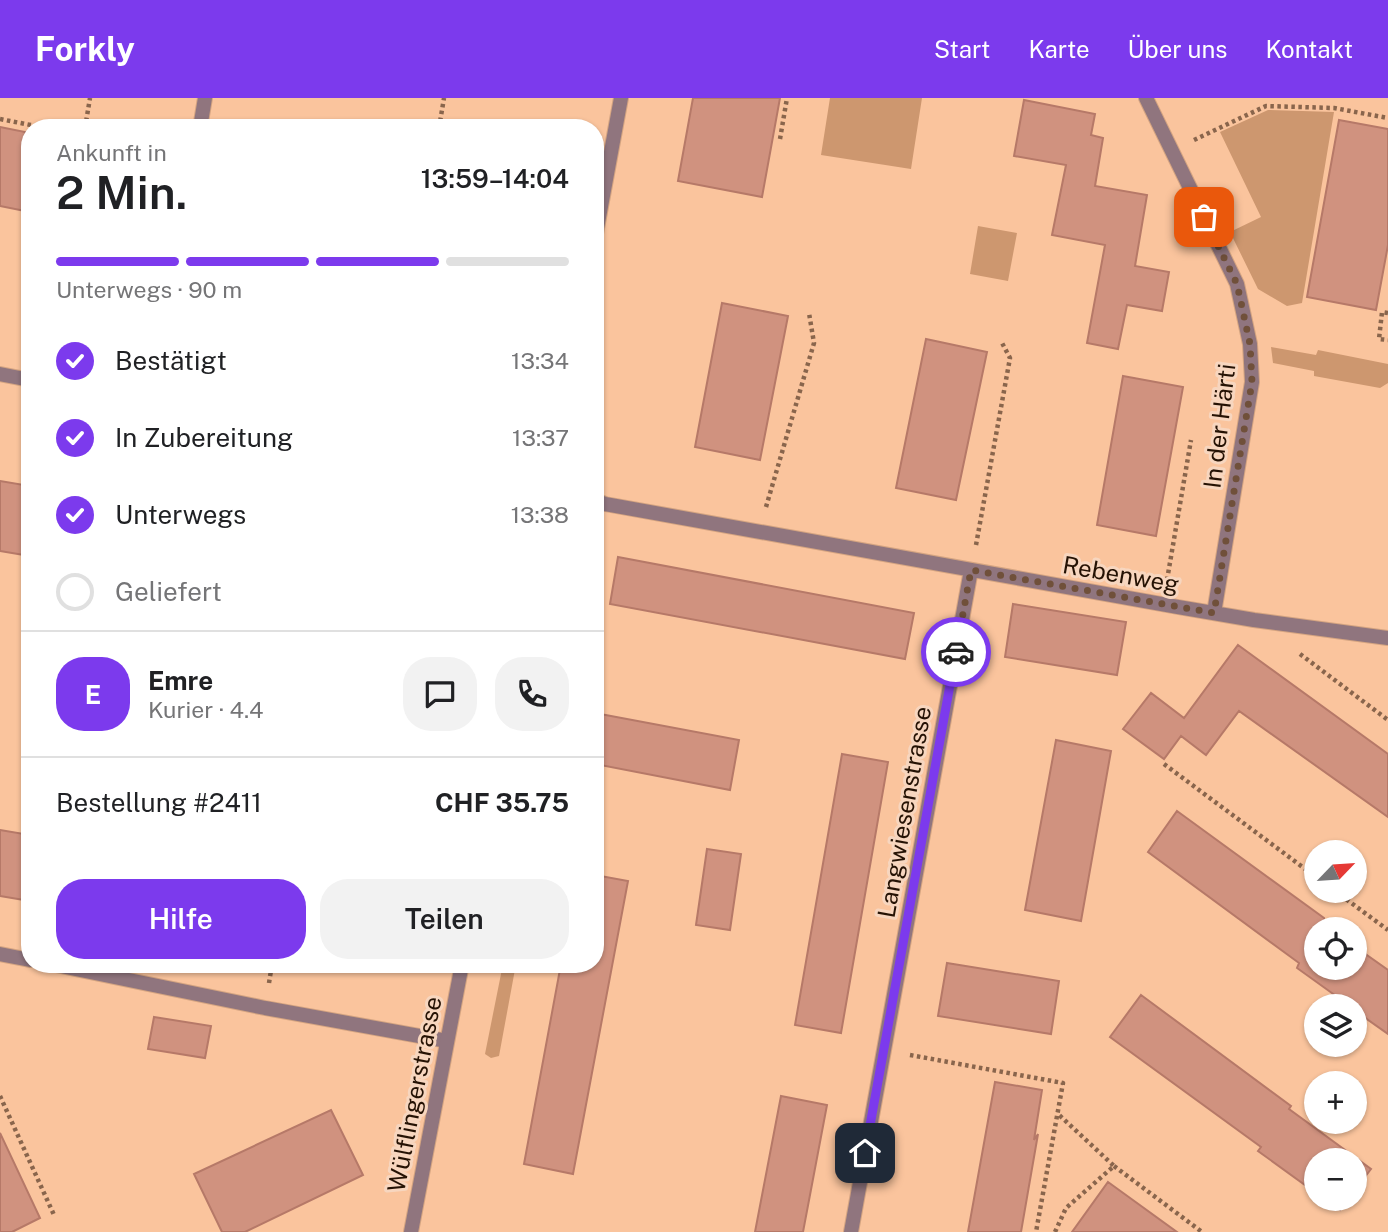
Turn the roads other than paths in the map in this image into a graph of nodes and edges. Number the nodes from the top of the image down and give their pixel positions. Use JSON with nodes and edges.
{"nodes":[{"id":1,"x":205,"y":98,"type":"edge"},
{"id":2,"x":621,"y":98,"type":"edge"},
{"id":3,"x":1146,"y":98,"type":"edge"},
{"id":4,"x":202,"y":119,"type":"edge"},
{"id":5,"x":604,"y":190,"type":"edge"},
{"id":6,"x":0,"y":374,"type":"edge"},
{"id":7,"x":21,"y":378,"type":"edge"},
{"id":8,"x":604,"y":504,"type":"edge"},
{"id":9,"x":971,"y":570,"type":"junction"},
{"id":10,"x":1214,"y":613,"type":"junction"},
{"id":11,"x":1388,"y":638,"type":"edge"},
{"id":12,"x":0,"y":954,"type":"edge"},
{"id":13,"x":21,"y":958,"type":"edge"},
{"id":14,"x":95,"y":973,"type":"edge"},
{"id":15,"x":460,"y":973,"type":"edge"},
{"id":16,"x":447,"y":1041,"type":"junction"},
{"id":17,"x":411,"y":1232,"type":"edge"},
{"id":18,"x":851,"y":1232,"type":"edge"}],
"edges":[{"from":1,"to":4,"type":"street"},
{"from":2,"to":5,"type":"street"},
{"from":3,"to":10,"type":"street","name":"In der Härti"},
{"from":6,"to":7,"type":"street"},
{"from":8,"to":9,"type":"street"},
{"from":9,"to":10,"type":"street","name":"Rebenweg"},
{"from":9,"to":18,"type":"street","name":"Langwiesenstrasse"},
{"from":10,"to":11,"type":"street","name":"Rebenweg"},
{"from":12,"to":13,"type":"street"},
{"from":14,"to":16,"type":"street"},
{"from":15,"to":16,"type":"street","name":"Wülflingerstrasse"},
{"from":16,"to":17,"type":"street","name":"Wülflingerstrasse"}]}
